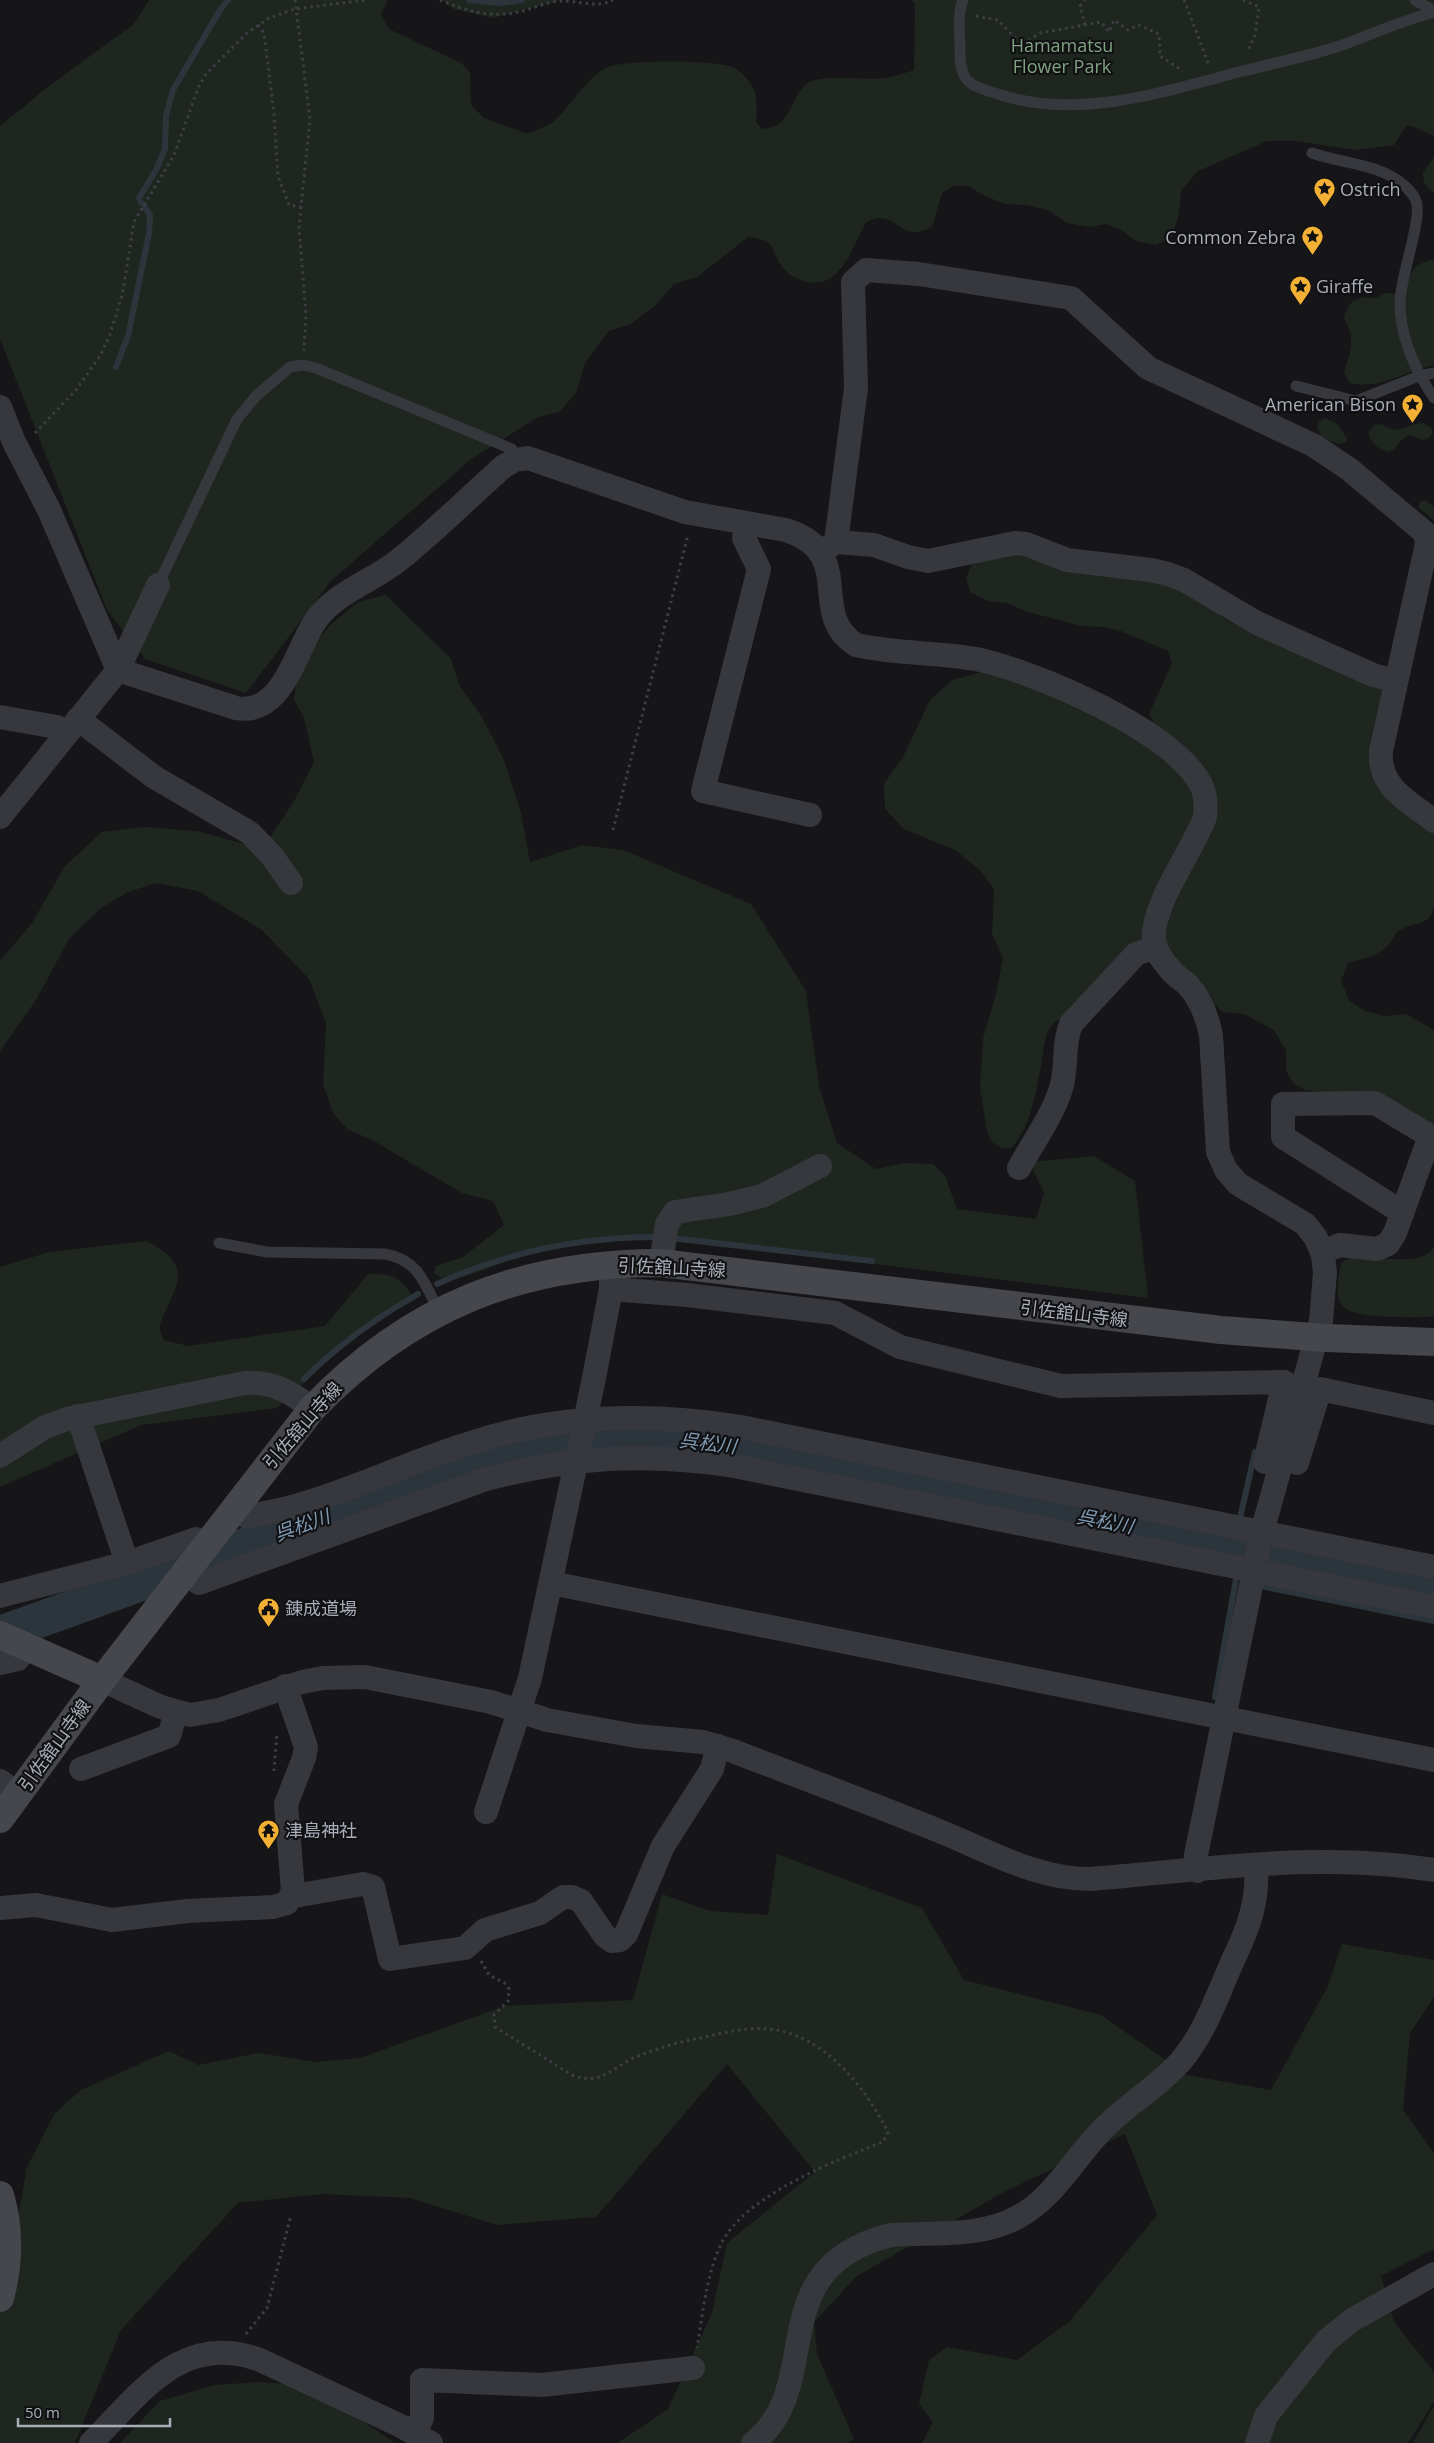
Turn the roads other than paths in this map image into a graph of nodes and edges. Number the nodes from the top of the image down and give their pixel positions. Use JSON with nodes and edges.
{"nodes":[{"id":1,"x":963,"y":0,"type":"edge"},
{"id":2,"x":1415,"y":0,"type":"edge"},
{"id":3,"x":1434,"y":12,"type":"edge"},
{"id":4,"x":1312,"y":153,"type":"dead end"},
{"id":5,"x":1434,"y":373,"type":"edge"},
{"id":6,"x":1419,"y":376,"type":"junction"},
{"id":7,"x":1296,"y":386,"type":"dead end"},
{"id":8,"x":1434,"y":398,"type":"edge"},
{"id":9,"x":0,"y":407,"type":"edge"},
{"id":10,"x":515,"y":460,"type":"junction"},
{"id":11,"x":746,"y":524,"type":"junction"},
{"id":12,"x":828,"y":547,"type":"junction"},
{"id":13,"x":158,"y":585,"type":"joint"},
{"id":14,"x":118,"y":670,"type":"junction"},
{"id":15,"x":1396,"y":680,"type":"junction"},
{"id":16,"x":0,"y":717,"type":"edge"},
{"id":17,"x":72,"y":727,"type":"junction"},
{"id":18,"x":810,"y":815,"type":"dead end"},
{"id":19,"x":0,"y":817,"type":"edge"},
{"id":20,"x":1434,"y":821,"type":"edge"},
{"id":21,"x":290,"y":883,"type":"dead end"},
{"id":22,"x":1156,"y":947,"type":"junction"},
{"id":23,"x":820,"y":1166,"type":"dead end"},
{"id":24,"x":1019,"y":1168,"type":"dead end"},
{"id":25,"x":1403,"y":1211,"type":"junction"},
{"id":26,"x":219,"y":1243,"type":"dead end"},
{"id":27,"x":1322,"y":1252,"type":"junction"},
{"id":28,"x":661,"y":1263,"type":"junction"},
{"id":29,"x":611,"y":1276,"type":"junction"},
{"id":30,"x":439,"y":1312,"type":"junction"},
{"id":31,"x":1316,"y":1337,"type":"junction"},
{"id":32,"x":1434,"y":1342,"type":"edge"},
{"id":33,"x":312,"y":1409,"type":"junction"},
{"id":34,"x":1434,"y":1412,"type":"edge"},
{"id":35,"x":78,"y":1416,"type":"junction"},
{"id":36,"x":585,"y":1423,"type":"junction"},
{"id":37,"x":0,"y":1456,"type":"edge"},
{"id":38,"x":578,"y":1458,"type":"junction"},
{"id":39,"x":234,"y":1507,"type":"junction"},
{"id":40,"x":1264,"y":1527,"type":"junction"},
{"id":41,"x":205,"y":1542,"type":"junction"},
{"id":42,"x":127,"y":1563,"type":"junction"},
{"id":43,"x":1434,"y":1567,"type":"edge"},
{"id":44,"x":1255,"y":1569,"type":"junction"},
{"id":45,"x":184,"y":1580,"type":"junction"},
{"id":46,"x":551,"y":1583,"type":"junction"},
{"id":47,"x":0,"y":1596,"type":"edge"},
{"id":48,"x":1434,"y":1607,"type":"edge"},
{"id":49,"x":12,"y":1640,"type":"edge"},
{"id":50,"x":0,"y":1663,"type":"edge"},
{"id":51,"x":102,"y":1680,"type":"junction"},
{"id":52,"x":288,"y":1697,"type":"junction"},
{"id":53,"x":176,"y":1712,"type":"junction"},
{"id":54,"x":520,"y":1712,"type":"junction"},
{"id":55,"x":1224,"y":1718,"type":"junction"},
{"id":56,"x":718,"y":1746,"type":"junction"},
{"id":57,"x":1434,"y":1760,"type":"edge"},
{"id":58,"x":80,"y":1769,"type":"dead end"},
{"id":59,"x":9,"y":1788,"type":"edge"},
{"id":60,"x":486,"y":1812,"type":"dead end"},
{"id":61,"x":0,"y":1818,"type":"edge"},
{"id":62,"x":1256,"y":1866,"type":"junction"},
{"id":63,"x":1434,"y":1870,"type":"edge"},
{"id":64,"x":1197,"y":1871,"type":"junction"},
{"id":65,"x":292,"y":1891,"type":"junction"},
{"id":66,"x":0,"y":1908,"type":"edge"},
{"id":67,"x":0,"y":2195,"type":"edge"},
{"id":68,"x":1434,"y":2274,"type":"edge"},
{"id":69,"x":0,"y":2298,"type":"edge"},
{"id":70,"x":693,"y":2368,"type":"road end"},
{"id":71,"x":423,"y":2438,"type":"edge"},
{"id":72,"x":91,"y":2443,"type":"edge"},
{"id":73,"x":753,"y":2443,"type":"edge"},
{"id":74,"x":1257,"y":2443,"type":"edge"}],
"edges":[{"from":1,"to":3,"type":"lane"},
{"from":2,"to":3,"type":"lane"},
{"from":4,"to":6,"type":"lane"},
{"from":5,"to":6,"type":"lane"},
{"from":6,"to":7,"type":"lane"},
{"from":6,"to":8,"type":"lane"},
{"from":9,"to":14,"type":"street"},
{"from":10,"to":11,"type":"street"},
{"from":10,"to":13,"type":"lane"},
{"from":10,"to":14,"type":"street"},
{"from":11,"to":12,"type":"street"},
{"from":11,"to":18,"type":"street"},
{"from":12,"to":15,"type":"street"},
{"from":12,"to":15,"type":"street"},
{"from":12,"to":22,"type":"street"},
{"from":13,"to":14,"type":"street"},
{"from":14,"to":17,"type":"street"},
{"from":15,"to":20,"type":"street"},
{"from":16,"to":17,"type":"street"},
{"from":17,"to":19,"type":"street"},
{"from":17,"to":21,"type":"street"},
{"from":22,"to":24,"type":"street"},
{"from":22,"to":27,"type":"street"},
{"from":23,"to":28,"type":"street"},
{"from":25,"to":25,"type":"street"},
{"from":25,"to":27,"type":"street"},
{"from":26,"to":30,"type":"lane"},
{"from":27,"to":31,"type":"street"},
{"from":28,"to":29,"type":"main road","name":"引佐舘山寺線"},
{"from":28,"to":31,"type":"main road","name":"引佐舘山寺線"},
{"from":29,"to":30,"type":"main road","name":"引佐舘山寺線"},
{"from":29,"to":36,"type":"street"},
{"from":29,"to":40,"type":"street"},
{"from":30,"to":33,"type":"main road","name":"引佐舘山寺線"},
{"from":31,"to":32,"type":"main road","name":"引佐舘山寺線"},
{"from":31,"to":40,"type":"street"},
{"from":33,"to":35,"type":"street"},
{"from":33,"to":39,"type":"main road","name":"引佐舘山寺線"},
{"from":34,"to":40,"type":"street"},
{"from":35,"to":37,"type":"street"},
{"from":35,"to":42,"type":"street"},
{"from":36,"to":38,"type":"street"},
{"from":36,"to":39,"type":"street"},
{"from":36,"to":40,"type":"street"},
{"from":38,"to":44,"type":"street"},
{"from":38,"to":45,"type":"street"},
{"from":38,"to":46,"type":"street"},
{"from":39,"to":41,"type":"main road","name":"引佐舘山寺線"},
{"from":40,"to":43,"type":"street"},
{"from":40,"to":44,"type":"street"},
{"from":41,"to":42,"type":"street"},
{"from":41,"to":45,"type":"main road","name":"引佐舘山寺線"},
{"from":42,"to":47,"type":"street"},
{"from":44,"to":48,"type":"street"},
{"from":44,"to":55,"type":"street"},
{"from":45,"to":51,"type":"main road","name":"引佐舘山寺線"},
{"from":46,"to":54,"type":"street"},
{"from":46,"to":55,"type":"street"},
{"from":49,"to":50,"type":"street"},
{"from":49,"to":51,"type":"main road"},
{"from":51,"to":53,"type":"street"},
{"from":51,"to":59,"type":"main road","name":"引佐舘山寺線"},
{"from":52,"to":53,"type":"street"},
{"from":52,"to":54,"type":"street"},
{"from":52,"to":65,"type":"street"},
{"from":53,"to":58,"type":"street"},
{"from":54,"to":56,"type":"street"},
{"from":54,"to":60,"type":"street"},
{"from":55,"to":57,"type":"street"},
{"from":55,"to":64,"type":"street"},
{"from":56,"to":64,"type":"street"},
{"from":56,"to":65,"type":"street"},
{"from":59,"to":61,"type":"main road","name":"引佐舘山寺線"},
{"from":62,"to":63,"type":"street"},
{"from":62,"to":64,"type":"street"},
{"from":62,"to":73,"type":"street"},
{"from":65,"to":66,"type":"street"},
{"from":67,"to":69,"type":"main road"},
{"from":68,"to":74,"type":"street"},
{"from":70,"to":71,"type":"street"},
{"from":71,"to":72,"type":"street"}]}
